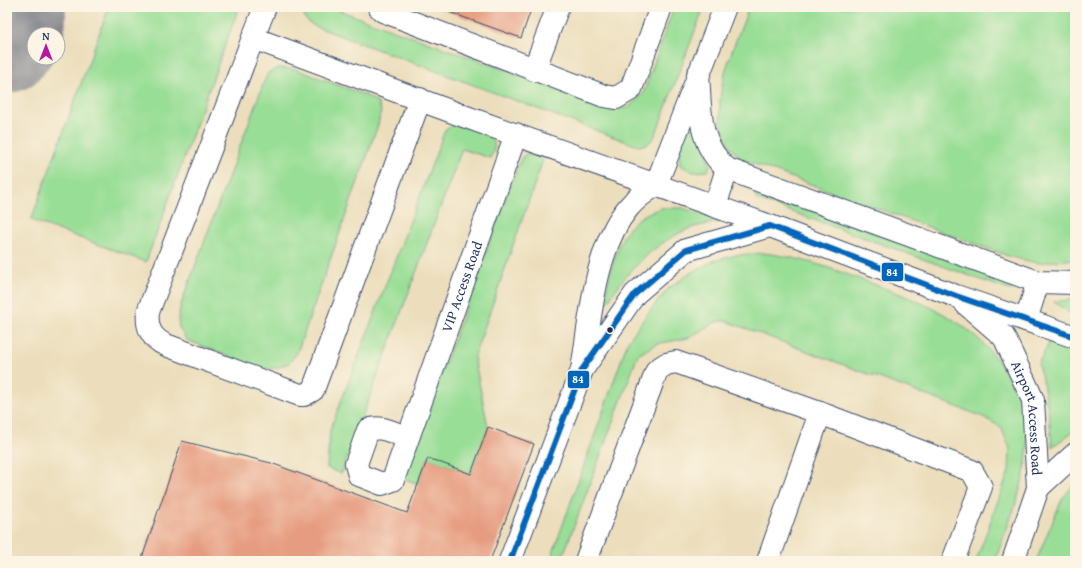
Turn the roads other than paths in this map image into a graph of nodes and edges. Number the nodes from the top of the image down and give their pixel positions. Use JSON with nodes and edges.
{"nodes":[{"id":1,"x":265,"y":7,"type":"edge"},
{"id":2,"x":379,"y":7,"type":"edge"},
{"id":3,"x":558,"y":7,"type":"edge"},
{"id":4,"x":661,"y":7,"type":"edge"},
{"id":5,"x":725,"y":7,"type":"edge"},
{"id":6,"x":253,"y":38,"type":"junction"},
{"id":7,"x":534,"y":70,"type":"junction"},
{"id":8,"x":698,"y":74,"type":"junction"},
{"id":9,"x":420,"y":100,"type":"junction"},
{"id":10,"x":516,"y":134,"type":"junction"},
{"id":11,"x":727,"y":168,"type":"junction"},
{"id":12,"x":656,"y":185,"type":"junction"},
{"id":13,"x":715,"y":206,"type":"junction"},
{"id":14,"x":770,"y":226,"type":"junction"},
{"id":15,"x":1038,"y":282,"type":"junction"},
{"id":16,"x":1075,"y":283,"type":"edge"},
{"id":17,"x":956,"y":296,"type":"junction"},
{"id":18,"x":1026,"y":320,"type":"junction"},
{"id":19,"x":1075,"y":337,"type":"edge"},
{"id":20,"x":582,"y":370,"type":"junction"},
{"id":21,"x":820,"y":413,"type":"junction"},
{"id":22,"x":408,"y":438,"type":"dead end"},
{"id":23,"x":1075,"y":454,"type":"edge"},
{"id":24,"x":1038,"y":488,"type":"junction"},
{"id":25,"x":510,"y":561,"type":"edge"},
{"id":26,"x":586,"y":561,"type":"edge"},
{"id":27,"x":768,"y":561,"type":"edge"},
{"id":28,"x":953,"y":561,"type":"edge"},
{"id":29,"x":1013,"y":561,"type":"edge"}],
"edges":[{"from":1,"to":6,"type":"main road"},
{"from":2,"to":7,"type":"main road"},
{"from":3,"to":7,"type":"main road"},
{"from":4,"to":7,"type":"main road"},
{"from":5,"to":8,"type":"main road"},
{"from":6,"to":9,"type":"main road","name":"Airport Access Road"},
{"from":6,"to":9,"type":"main road"},
{"from":8,"to":11,"type":"main road"},
{"from":8,"to":12,"type":"main road"},
{"from":9,"to":10,"type":"main road","name":"Airport Access Road"},
{"from":10,"to":12,"type":"main road","name":"Airport Access Road"},
{"from":10,"to":22,"type":"main road","name":"VIP Access Road"},
{"from":11,"to":13,"type":"main road"},
{"from":11,"to":15,"type":"main road"},
{"from":12,"to":13,"type":"main road","name":"Airport Access Road"},
{"from":12,"to":20,"type":"main road"},
{"from":13,"to":14,"type":"main road","name":"Airport Access Road"},
{"from":14,"to":17,"type":"main road","name":"Airport Access Road"},
{"from":14,"to":20,"type":"main road"},
{"from":15,"to":16,"type":"main road"},
{"from":15,"to":18,"type":"main road"},
{"from":17,"to":18,"type":"main road","name":"Airport Access Road"},
{"from":17,"to":24,"type":"main road","name":"Airport Access Road"},
{"from":18,"to":19,"type":"main road","name":"Airport Access Road"},
{"from":20,"to":25,"type":"main road"},
{"from":21,"to":26,"type":"main road"},
{"from":21,"to":27,"type":"main road"},
{"from":21,"to":28,"type":"main road"},
{"from":23,"to":24,"type":"main road"},
{"from":24,"to":29,"type":"main road","name":"Airport Access Road"}]}
